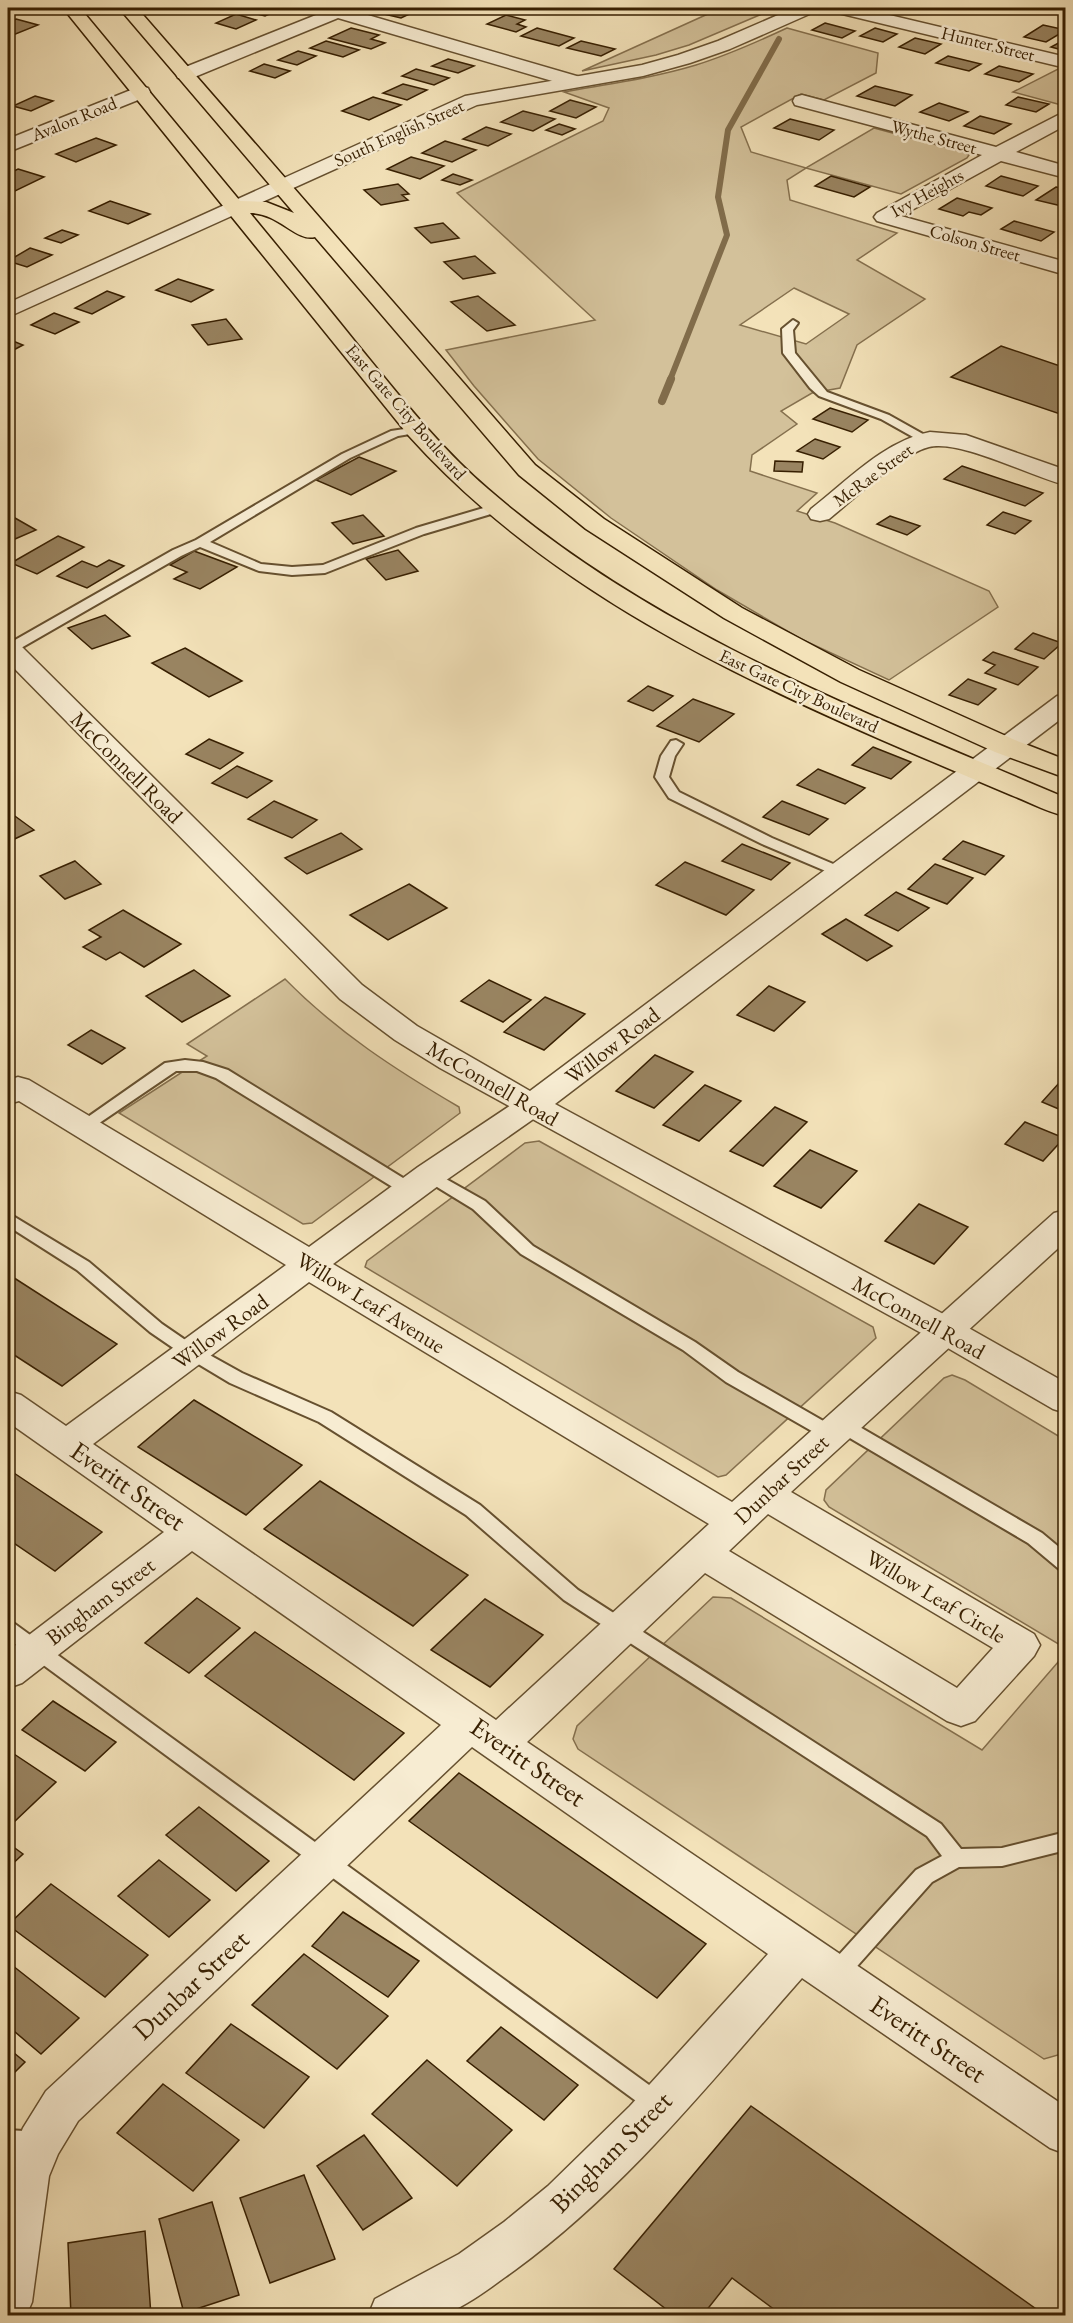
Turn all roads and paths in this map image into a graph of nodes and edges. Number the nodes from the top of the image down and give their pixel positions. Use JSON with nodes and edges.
{"nodes":[{"id":1,"x":71,"y":8,"type":"edge"},
{"id":2,"x":128,"y":8,"type":"edge"},
{"id":3,"x":808,"y":8,"type":"edge"},
{"id":4,"x":840,"y":8,"type":"edge"},
{"id":5,"x":336,"y":9,"type":"edge"},
{"id":6,"x":1065,"y":63,"type":"edge"},
{"id":7,"x":185,"y":74,"type":"junction"},
{"id":8,"x":573,"y":81,"type":"junction"},
{"id":9,"x":141,"y":92,"type":"junction"},
{"id":10,"x":802,"y":102,"type":"dead end"},
{"id":11,"x":1065,"y":117,"type":"edge"},
{"id":12,"x":172,"y":130,"type":"junction"},
{"id":13,"x":9,"y":144,"type":"edge"},
{"id":14,"x":998,"y":154,"type":"junction"},
{"id":15,"x":1065,"y":172,"type":"edge"},
{"id":16,"x":281,"y":187,"type":"junction"},
{"id":17,"x":234,"y":208,"type":"junction"},
{"id":18,"x":884,"y":217,"type":"joint"},
{"id":19,"x":1065,"y":269,"type":"edge"},
{"id":20,"x":355,"y":272,"type":"junction"},
{"id":21,"x":8,"y":311,"type":"edge"},
{"id":22,"x":793,"y":323,"type":"dead end"},
{"id":23,"x":417,"y":430,"type":"junction"},
{"id":24,"x":926,"y":440,"type":"junction"},
{"id":25,"x":1065,"y":478,"type":"edge"},
{"id":26,"x":496,"y":508,"type":"junction"},
{"id":27,"x":820,"y":514,"type":"dead end"},
{"id":28,"x":200,"y":543,"type":"junction"},
{"id":29,"x":8,"y":649,"type":"edge"},
{"id":30,"x":1065,"y":702,"type":"edge"},
{"id":31,"x":676,"y":744,"type":"dead end"},
{"id":32,"x":1005,"y":746,"type":"junction"},
{"id":33,"x":973,"y":770,"type":"junction"},
{"id":34,"x":1065,"y":770,"type":"edge"},
{"id":35,"x":1065,"y":808,"type":"edge"},
{"id":36,"x":840,"y":872,"type":"junction"},
{"id":37,"x":8,"y":1094,"type":"edge"},
{"id":38,"x":531,"y":1106,"type":"junction"},
{"id":39,"x":83,"y":1125,"type":"junction"},
{"id":40,"x":420,"y":1183,"type":"junction"},
{"id":41,"x":8,"y":1219,"type":"edge"},
{"id":42,"x":1065,"y":1221,"type":"edge"},
{"id":43,"x":310,"y":1264,"type":"junction"},
{"id":44,"x":946,"y":1331,"type":"junction"},
{"id":45,"x":191,"y":1352,"type":"junction"},
{"id":46,"x":1065,"y":1400,"type":"edge"},
{"id":47,"x":8,"y":1404,"type":"edge"},
{"id":48,"x":835,"y":1429,"type":"junction"},
{"id":49,"x":67,"y":1444,"type":"junction"},
{"id":50,"x":764,"y":1494,"type":"junction"},
{"id":51,"x":735,"y":1522,"type":"junction"},
{"id":52,"x":192,"y":1531,"type":"junction"},
{"id":53,"x":702,"y":1552,"type":"junction"},
{"id":54,"x":1065,"y":1564,"type":"edge"},
{"id":55,"x":622,"y":1628,"type":"junction"},
{"id":56,"x":17,"y":1650,"type":"edge"},
{"id":57,"x":485,"y":1732,"type":"junction"},
{"id":58,"x":1065,"y":1841,"type":"edge"},
{"id":59,"x":956,"y":1858,"type":"junction"},
{"id":60,"x":324,"y":1860,"type":"junction"},
{"id":61,"x":798,"y":1951,"type":"junction"},
{"id":62,"x":835,"y":1976,"type":"junction"},
{"id":63,"x":659,"y":2105,"type":"junction"},
{"id":64,"x":1060,"y":2118,"type":"edge"},
{"id":65,"x":23,"y":2142,"type":"edge"},
{"id":66,"x":8,"y":2302,"type":"edge"},
{"id":67,"x":392,"y":2316,"type":"edge"}],
"edges":[{"from":1,"to":9,"type":"main road","name":"East Gate City Boulevard"},
{"from":2,"to":7,"type":"main road","name":"East Gate City Boulevard"},
{"from":3,"to":8,"type":"street","name":"South English Street"},
{"from":4,"to":6,"type":"street","name":"Hunter Street"},
{"from":5,"to":7,"type":"street"},
{"from":5,"to":8,"type":"street"},
{"from":7,"to":16,"type":"main road","name":"East Gate City Boulevard"},
{"from":8,"to":16,"type":"street","name":"South English Street"},
{"from":9,"to":12,"type":"main road","name":"East Gate City Boulevard"},
{"from":9,"to":13,"type":"street","name":"Avalon Road"},
{"from":10,"to":14,"type":"street","name":"Wythe Street"},
{"from":11,"to":14,"type":"street","name":"Ivy Heights"},
{"from":12,"to":16,"type":"main road"},
{"from":12,"to":17,"type":"main road","name":"East Gate City Boulevard"},
{"from":14,"to":15,"type":"street","name":"Wythe Street"},
{"from":14,"to":18,"type":"street","name":"Ivy Heights"},
{"from":16,"to":17,"type":"street","name":"South English Street"},
{"from":16,"to":20,"type":"main road","name":"East Gate City Boulevard"},
{"from":17,"to":20,"type":"main road"},
{"from":17,"to":21,"type":"street","name":"South English Street"},
{"from":17,"to":23,"type":"main road","name":"East Gate City Boulevard"},
{"from":18,"to":19,"type":"street","name":"Colson Street"},
{"from":20,"to":32,"type":"main road","name":"East Gate City Boulevard"},
{"from":22,"to":24,"type":"lane"},
{"from":23,"to":26,"type":"main road","name":"East Gate City Boulevard"},
{"from":23,"to":28,"type":"lane"},
{"from":24,"to":25,"type":"street","name":"McRae Street"},
{"from":24,"to":27,"type":"street","name":"McRae Street"},
{"from":26,"to":28,"type":"lane"},
{"from":26,"to":33,"type":"main road","name":"East Gate City Boulevard"},
{"from":28,"to":29,"type":"lane"},
{"from":29,"to":38,"type":"street","name":"McConnell Road"},
{"from":30,"to":32,"type":"street","name":"Willow Road"},
{"from":31,"to":36,"type":"lane"},
{"from":32,"to":33,"type":"street","name":"Willow Road"},
{"from":32,"to":34,"type":"main road","name":"East Gate City Boulevard"},
{"from":33,"to":35,"type":"main road","name":"East Gate City Boulevard"},
{"from":33,"to":36,"type":"street","name":"Willow Road"},
{"from":36,"to":38,"type":"street","name":"Willow Road"},
{"from":37,"to":39,"type":"street","name":"Willow Leaf Avenue"},
{"from":38,"to":40,"type":"street","name":"Willow Road"},
{"from":38,"to":44,"type":"street","name":"McConnell Road"},
{"from":39,"to":40,"type":"lane"},
{"from":39,"to":43,"type":"street","name":"Willow Leaf Avenue"},
{"from":40,"to":43,"type":"street","name":"Willow Road"},
{"from":40,"to":48,"type":"lane"},
{"from":41,"to":45,"type":"lane"},
{"from":42,"to":44,"type":"street","name":"Dunbar Street"},
{"from":43,"to":45,"type":"street","name":"Willow Road"},
{"from":43,"to":51,"type":"street","name":"Willow Leaf Avenue"},
{"from":44,"to":46,"type":"street","name":"McConnell Road"},
{"from":44,"to":48,"type":"street","name":"Dunbar Street"},
{"from":45,"to":49,"type":"street","name":"Willow Road"},
{"from":45,"to":55,"type":"lane"},
{"from":47,"to":49,"type":"street","name":"Everitt Street"},
{"from":48,"to":50,"type":"street","name":"Dunbar Street"},
{"from":48,"to":54,"type":"lane"},
{"from":49,"to":52,"type":"street","name":"Everitt Street"},
{"from":50,"to":51,"type":"street","name":"Dunbar Street"},
{"from":50,"to":53,"type":"street","name":"Willow Leaf Circle"},
{"from":51,"to":53,"type":"street","name":"Dunbar Street"},
{"from":52,"to":56,"type":"street","name":"Bingham Street"},
{"from":52,"to":57,"type":"street","name":"Everitt Street"},
{"from":53,"to":55,"type":"street","name":"Dunbar Street"},
{"from":55,"to":57,"type":"street","name":"Dunbar Street"},
{"from":55,"to":59,"type":"lane"},
{"from":56,"to":60,"type":"lane"},
{"from":57,"to":60,"type":"street","name":"Dunbar Street"},
{"from":57,"to":61,"type":"street","name":"Everitt Street"},
{"from":58,"to":59,"type":"lane"},
{"from":59,"to":62,"type":"lane"},
{"from":60,"to":63,"type":"lane"},
{"from":60,"to":65,"type":"street","name":"Dunbar Street"},
{"from":61,"to":62,"type":"street","name":"Everitt Street"},
{"from":61,"to":63,"type":"street","name":"Bingham Street"},
{"from":62,"to":64,"type":"street","name":"Everitt Street"},
{"from":63,"to":67,"type":"street","name":"Bingham Street"},
{"from":65,"to":66,"type":"street","name":"Dunbar Street"}]}
